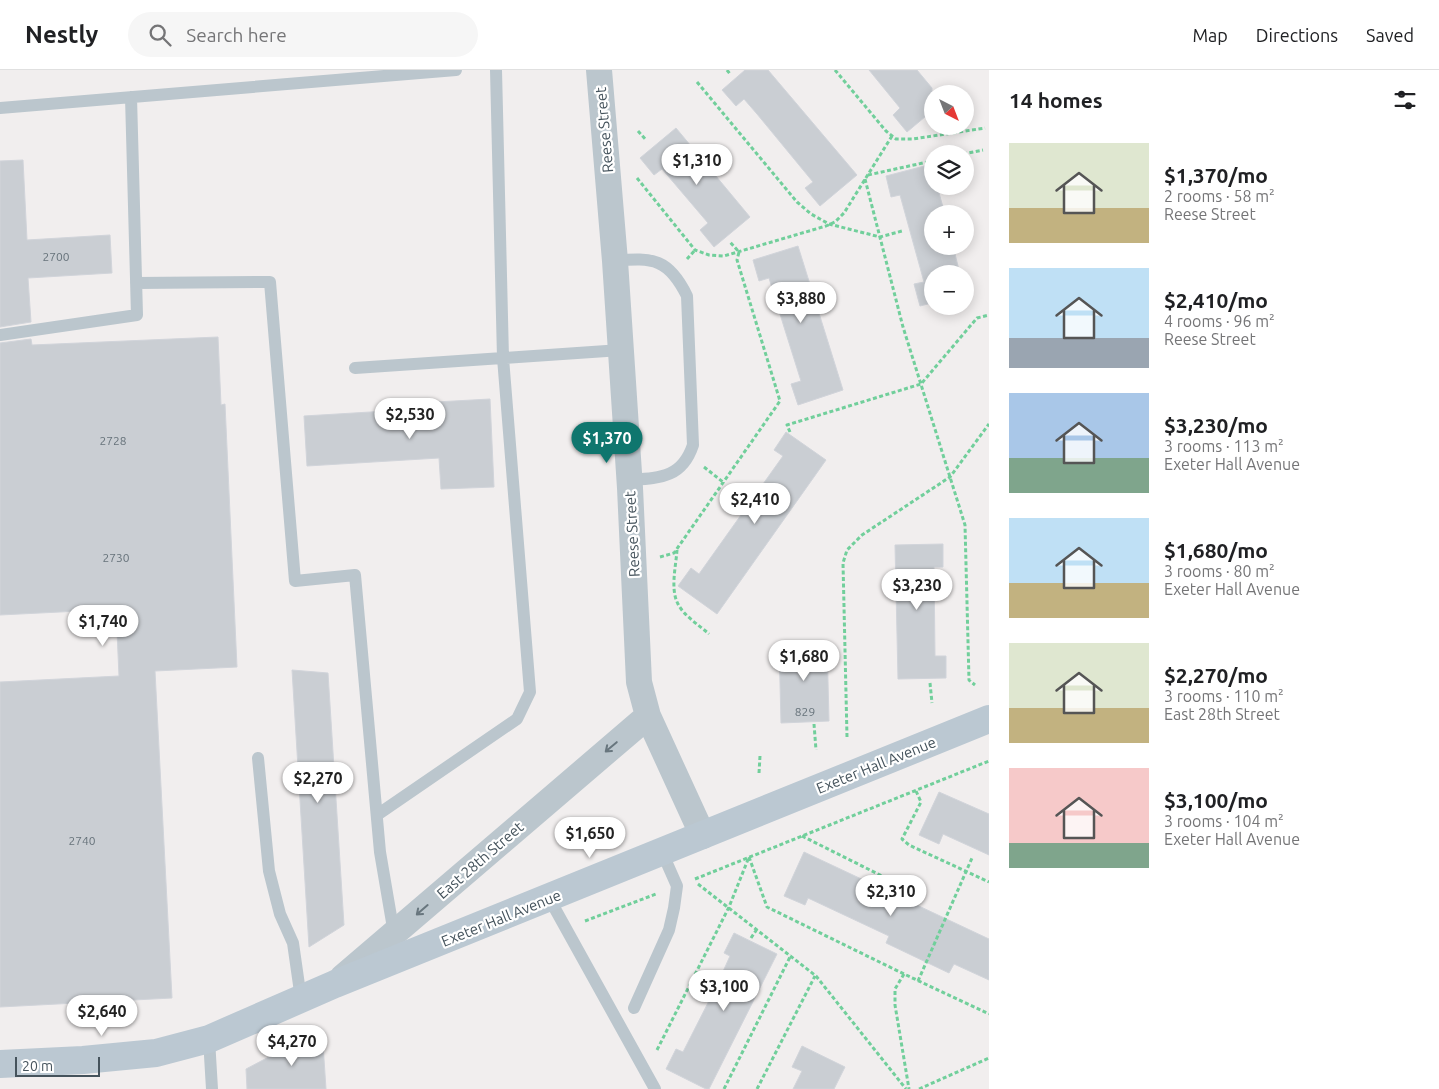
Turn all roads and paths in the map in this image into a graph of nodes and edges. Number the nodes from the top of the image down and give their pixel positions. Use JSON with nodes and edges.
{"nodes":[{"id":1,"x":456,"y":70,"type":"edge"},
{"id":2,"x":496,"y":70,"type":"edge"},
{"id":3,"x":599,"y":70,"type":"edge"},
{"id":4,"x":835,"y":70,"type":"edge"},
{"id":5,"x":698,"y":82,"type":"dead end"},
{"id":6,"x":132,"y":97,"type":"junction"},
{"id":7,"x":0,"y":108,"type":"edge"},
{"id":8,"x":985,"y":128,"type":"dead end"},
{"id":9,"x":638,"y":131,"type":"dead end"},
{"id":10,"x":892,"y":136,"type":"junction"},
{"id":11,"x":646,"y":140,"type":"dead end"},
{"id":12,"x":983,"y":150,"type":"dead end"},
{"id":13,"x":974,"y":152,"type":"edge"},
{"id":14,"x":924,"y":163,"type":"edge"},
{"id":15,"x":632,"y":172,"type":"dead end"},
{"id":16,"x":868,"y":175,"type":"junction"},
{"id":17,"x":865,"y":180,"type":"junction"},
{"id":18,"x":829,"y":224,"type":"junction"},
{"id":19,"x":902,"y":231,"type":"dead end"},
{"id":20,"x":880,"y":237,"type":"junction"},
{"id":21,"x":730,"y":242,"type":"dead end"},
{"id":22,"x":739,"y":252,"type":"junction"},
{"id":23,"x":615,"y":261,"type":"junction"},
{"id":24,"x":136,"y":283,"type":"junction"},
{"id":25,"x":989,"y":315,"type":"edge"},
{"id":26,"x":0,"y":335,"type":"edge"},
{"id":27,"x":621,"y":350,"type":"junction"},
{"id":28,"x":503,"y":358,"type":"junction"},
{"id":29,"x":356,"y":368,"type":"dead end"},
{"id":30,"x":920,"y":384,"type":"junction"},
{"id":31,"x":989,"y":424,"type":"edge"},
{"id":32,"x":790,"y":432,"type":"dead end"},
{"id":33,"x":702,"y":465,"type":"dead end"},
{"id":34,"x":950,"y":477,"type":"junction"},
{"id":35,"x":629,"y":480,"type":"junction"},
{"id":36,"x":723,"y":482,"type":"junction"},
{"id":37,"x":677,"y":549,"type":"junction"},
{"id":38,"x":660,"y":557,"type":"dead end"},
{"id":39,"x":709,"y":634,"type":"dead end"},
{"id":40,"x":930,"y":683,"type":"dead end"},
{"id":41,"x":975,"y":685,"type":"dead end"},
{"id":42,"x":932,"y":703,"type":"dead end"},
{"id":43,"x":648,"y":716,"type":"junction"},
{"id":44,"x":989,"y":719,"type":"edge"},
{"id":45,"x":814,"y":724,"type":"dead end"},
{"id":46,"x":847,"y":737,"type":"dead end"},
{"id":47,"x":816,"y":750,"type":"dead end"},
{"id":48,"x":760,"y":756,"type":"dead end"},
{"id":49,"x":258,"y":758,"type":"dead end"},
{"id":50,"x":989,"y":761,"type":"edge"},
{"id":51,"x":759,"y":773,"type":"dead end"},
{"id":52,"x":916,"y":790,"type":"junction"},
{"id":53,"x":377,"y":815,"type":"junction"},
{"id":54,"x":703,"y":836,"type":"junction"},
{"id":55,"x":801,"y":836,"type":"junction"},
{"id":56,"x":662,"y":852,"type":"junction"},
{"id":57,"x":749,"y":857,"type":"junction"},
{"id":58,"x":972,"y":858,"type":"dead end"},
{"id":59,"x":966,"y":872,"type":"junction"},
{"id":60,"x":989,"y":882,"type":"edge"},
{"id":61,"x":677,"y":886,"type":"junction"},
{"id":62,"x":906,"y":895,"type":"dead end"},
{"id":63,"x":549,"y":898,"type":"junction"},
{"id":64,"x":729,"y":907,"type":"junction"},
{"id":65,"x":566,"y":929,"type":"junction"},
{"id":66,"x":757,"y":929,"type":"junction"},
{"id":67,"x":394,"y":934,"type":"junction"},
{"id":68,"x":751,"y":938,"type":"dead end"},
{"id":69,"x":791,"y":955,"type":"junction"},
{"id":70,"x":904,"y":974,"type":"junction"},
{"id":71,"x":816,"y":976,"type":"junction"},
{"id":72,"x":918,"y":981,"type":"junction"},
{"id":73,"x":335,"y":984,"type":"junction"},
{"id":74,"x":301,"y":999,"type":"junction"},
{"id":75,"x":634,"y":1008,"type":"dead end"},
{"id":76,"x":989,"y":1014,"type":"edge"},
{"id":77,"x":208,"y":1039,"type":"junction"},
{"id":78,"x":656,"y":1052,"type":"dead end"},
{"id":79,"x":989,"y":1058,"type":"edge"},
{"id":80,"x":0,"y":1064,"type":"edge"},
{"id":81,"x":212,"y":1089,"type":"edge"},
{"id":82,"x":655,"y":1089,"type":"edge"},
{"id":83,"x":724,"y":1089,"type":"edge"},
{"id":84,"x":757,"y":1089,"type":"edge"},
{"id":85,"x":908,"y":1089,"type":"edge"},
{"id":86,"x":919,"y":1089,"type":"edge"}],
"edges":[{"from":1,"to":6,"type":"lane"},
{"from":2,"to":28,"type":"lane"},
{"from":3,"to":23,"type":"street","name":"Reese Street"},
{"from":4,"to":10,"type":"path"},
{"from":5,"to":18,"type":"path"},
{"from":6,"to":7,"type":"lane"},
{"from":6,"to":24,"type":"lane"},
{"from":8,"to":10,"type":"path"},
{"from":9,"to":11,"type":"path"},
{"from":10,"to":16,"type":"path"},
{"from":12,"to":13,"type":"path"},
{"from":14,"to":16,"type":"path"},
{"from":15,"to":22,"type":"path"},
{"from":16,"to":17,"type":"path"},
{"from":17,"to":18,"type":"path"},
{"from":17,"to":20,"type":"path"},
{"from":18,"to":20,"type":"path"},
{"from":18,"to":22,"type":"path"},
{"from":19,"to":20,"type":"path"},
{"from":20,"to":30,"type":"path"},
{"from":21,"to":22,"type":"path"},
{"from":22,"to":36,"type":"path"},
{"from":23,"to":27,"type":"street","name":"Reese Street"},
{"from":23,"to":35,"type":"lane"},
{"from":24,"to":26,"type":"lane"},
{"from":24,"to":53,"type":"lane"},
{"from":25,"to":30,"type":"path"},
{"from":27,"to":28,"type":"lane"},
{"from":27,"to":35,"type":"street","name":"Reese Street"},
{"from":28,"to":29,"type":"lane"},
{"from":28,"to":53,"type":"lane"},
{"from":30,"to":32,"type":"path"},
{"from":30,"to":34,"type":"path"},
{"from":31,"to":34,"type":"path"},
{"from":33,"to":36,"type":"path"},
{"from":34,"to":41,"type":"path"},
{"from":34,"to":46,"type":"path"},
{"from":35,"to":43,"type":"street","name":"Reese Street"},
{"from":36,"to":37,"type":"path"},
{"from":37,"to":38,"type":"path"},
{"from":37,"to":39,"type":"path"},
{"from":40,"to":42,"type":"path"},
{"from":43,"to":54,"type":"street","name":"Reese Street"},
{"from":43,"to":67,"type":"street","name":"East 28th Street","one_way":true},
{"from":44,"to":54,"type":"street","name":"Exeter Hall Avenue"},
{"from":45,"to":47,"type":"path"},
{"from":48,"to":51,"type":"path"},
{"from":49,"to":74,"type":"lane"},
{"from":50,"to":52,"type":"path"},
{"from":52,"to":55,"type":"path"},
{"from":52,"to":59,"type":"path"},
{"from":53,"to":67,"type":"lane"},
{"from":54,"to":56,"type":"street","name":"Exeter Hall Avenue"},
{"from":55,"to":57,"type":"path"},
{"from":55,"to":62,"type":"path"},
{"from":56,"to":61,"type":"lane"},
{"from":56,"to":63,"type":"street","name":"Exeter Hall Avenue"},
{"from":57,"to":64,"type":"path"},
{"from":57,"to":64,"type":"path"},
{"from":57,"to":70,"type":"path"},
{"from":58,"to":59,"type":"path"},
{"from":59,"to":60,"type":"path"},
{"from":59,"to":72,"type":"path"},
{"from":61,"to":65,"type":"path"},
{"from":61,"to":75,"type":"lane"},
{"from":63,"to":65,"type":"lane"},
{"from":63,"to":73,"type":"street","name":"Exeter Hall Avenue"},
{"from":64,"to":66,"type":"path"},
{"from":64,"to":78,"type":"path"},
{"from":65,"to":82,"type":"lane"},
{"from":66,"to":68,"type":"path"},
{"from":66,"to":69,"type":"path"},
{"from":67,"to":73,"type":"street","name":"East 28th Street"},
{"from":69,"to":71,"type":"path"},
{"from":69,"to":83,"type":"path"},
{"from":70,"to":72,"type":"path"},
{"from":70,"to":85,"type":"path"},
{"from":71,"to":84,"type":"path"},
{"from":71,"to":85,"type":"path"},
{"from":72,"to":76,"type":"path"},
{"from":73,"to":74,"type":"street","name":"Exeter Hall Avenue"},
{"from":74,"to":77,"type":"street","name":"Exeter Hall Avenue"},
{"from":77,"to":80,"type":"street","name":"Exeter Hall Avenue"},
{"from":77,"to":81,"type":"lane"},
{"from":79,"to":86,"type":"path"}]}
